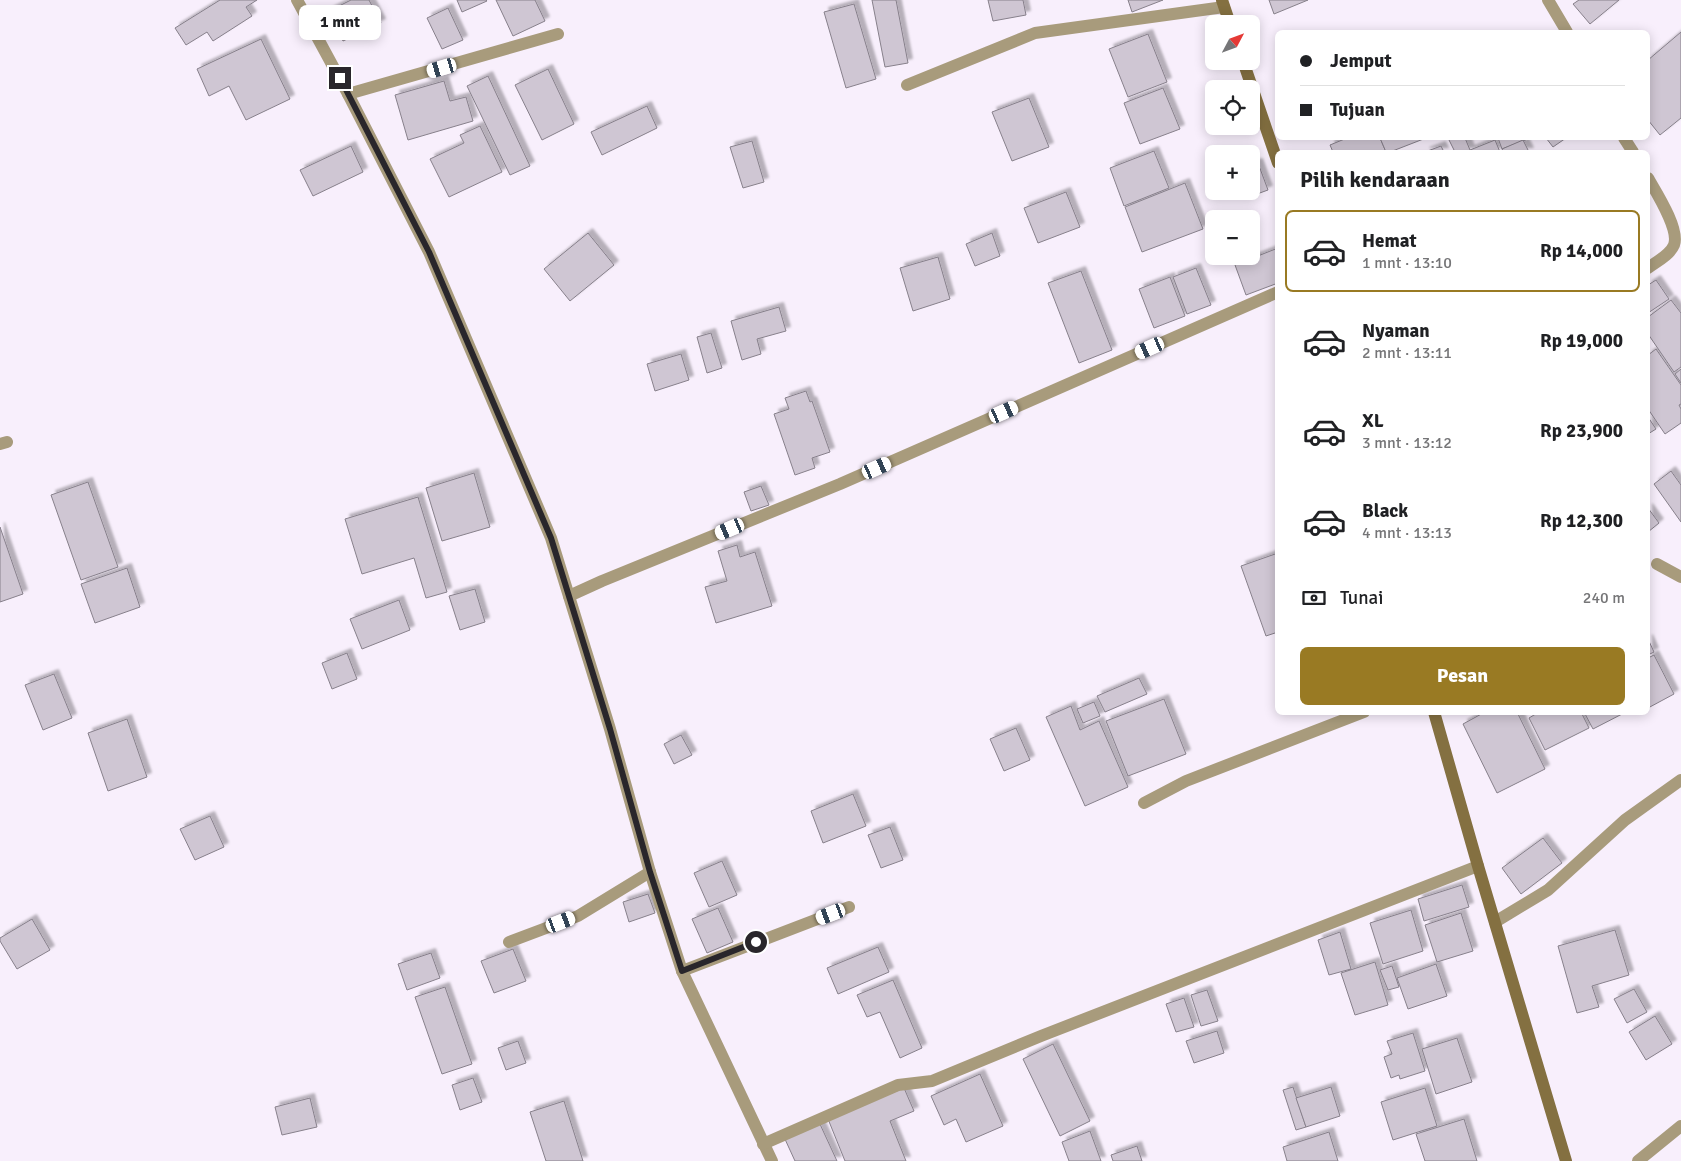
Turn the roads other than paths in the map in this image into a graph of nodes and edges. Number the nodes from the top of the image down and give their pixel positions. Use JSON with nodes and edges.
{"nodes":[{"id":1,"x":297,"y":0,"type":"edge"},
{"id":2,"x":1548,"y":0,"type":"edge"},
{"id":3,"x":1223,"y":3,"type":"edge"},
{"id":4,"x":1227,"y":15,"type":"edge"},
{"id":5,"x":1566,"y":30,"type":"edge"},
{"id":6,"x":558,"y":34,"type":"dead end"},
{"id":7,"x":1246,"y":70,"type":"edge"},
{"id":8,"x":907,"y":85,"type":"dead end"},
{"id":9,"x":348,"y":94,"type":"junction"},
{"id":10,"x":1275,"y":155,"type":"edge"},
{"id":11,"x":1650,"y":182,"type":"edge"},
{"id":12,"x":1650,"y":266,"type":"edge"},
{"id":13,"x":1275,"y":293,"type":"edge"},
{"id":14,"x":1657,"y":564,"type":"dead end"},
{"id":15,"x":1681,"y":578,"type":"edge"},
{"id":16,"x":569,"y":596,"type":"junction"},
{"id":17,"x":1356,"y":715,"type":"edge"},
{"id":18,"x":1435,"y":715,"type":"edge"},
{"id":19,"x":1681,"y":780,"type":"edge"},
{"id":20,"x":1144,"y":803,"type":"dead end"},
{"id":21,"x":1478,"y":866,"type":"junction"},
{"id":22,"x":650,"y":872,"type":"junction"},
{"id":23,"x":849,"y":907,"type":"dead end"},
{"id":24,"x":1495,"y":922,"type":"junction"},
{"id":25,"x":509,"y":942,"type":"dead end"},
{"id":26,"x":682,"y":971,"type":"junction"},
{"id":27,"x":1681,"y":1126,"type":"edge"},
{"id":28,"x":763,"y":1144,"type":"junction"},
{"id":29,"x":772,"y":1161,"type":"edge"},
{"id":30,"x":1566,"y":1161,"type":"edge"},
{"id":31,"x":1638,"y":1161,"type":"edge"}],
"edges":[{"from":1,"to":9,"type":"street"},
{"from":2,"to":5,"type":"street"},
{"from":3,"to":4,"type":"street"},
{"from":3,"to":8,"type":"street"},
{"from":6,"to":9,"type":"street"},
{"from":7,"to":10,"type":"street"},
{"from":9,"to":16,"type":"street"},
{"from":11,"to":12,"type":"street"},
{"from":13,"to":16,"type":"street"},
{"from":14,"to":15,"type":"street"},
{"from":16,"to":22,"type":"street"},
{"from":17,"to":20,"type":"street"},
{"from":18,"to":21,"type":"street"},
{"from":19,"to":24,"type":"street"},
{"from":21,"to":24,"type":"street"},
{"from":21,"to":28,"type":"street"},
{"from":22,"to":25,"type":"street"},
{"from":22,"to":26,"type":"street"},
{"from":23,"to":26,"type":"street"},
{"from":24,"to":30,"type":"street"},
{"from":26,"to":28,"type":"street"},
{"from":27,"to":31,"type":"street"},
{"from":28,"to":29,"type":"street"}]}
